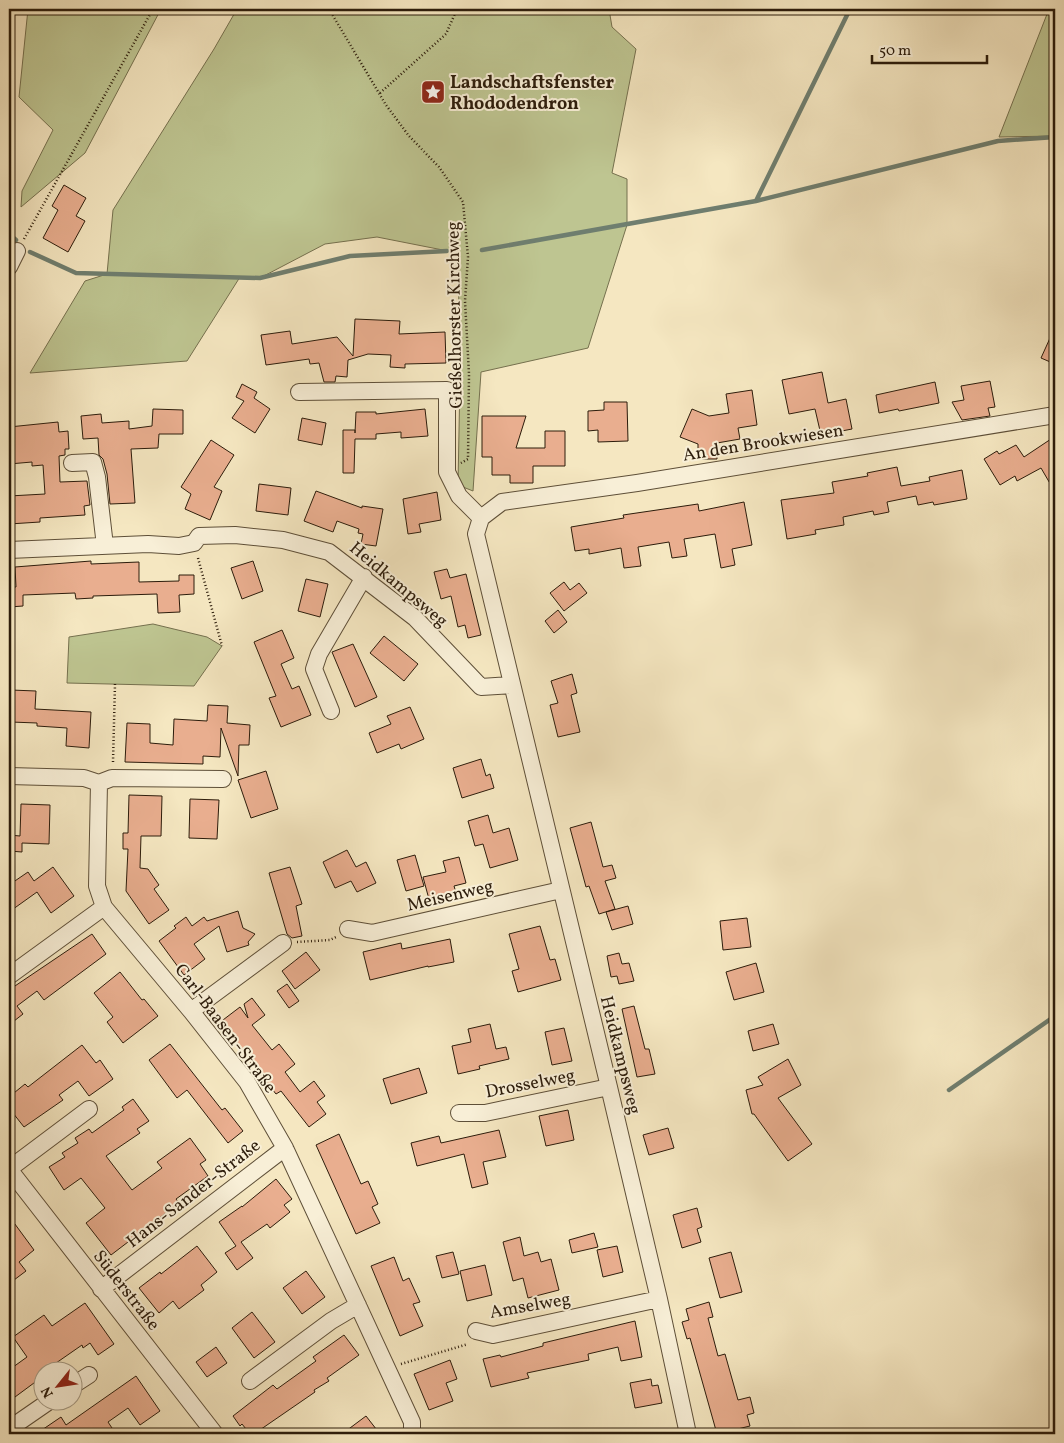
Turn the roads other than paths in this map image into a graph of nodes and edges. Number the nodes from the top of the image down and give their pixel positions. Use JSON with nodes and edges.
{"nodes":[{"id":1,"x":17,"y":251,"type":"road end"},
{"id":2,"x":9,"y":267,"type":"edge"},
{"id":3,"x":299,"y":392,"type":"dead end"},
{"id":4,"x":1055,"y":415,"type":"edge"},
{"id":5,"x":72,"y":464,"type":"dead end"},
{"id":6,"x":481,"y":518,"type":"junction"},
{"id":7,"x":105,"y":546,"type":"junction"},
{"id":8,"x":9,"y":550,"type":"edge"},
{"id":9,"x":364,"y":578,"type":"junction"},
{"id":10,"x":512,"y":685,"type":"junction"},
{"id":11,"x":331,"y":710,"type":"dead end"},
{"id":12,"x":9,"y":776,"type":"edge"},
{"id":13,"x":223,"y":779,"type":"dead end"},
{"id":14,"x":106,"y":781,"type":"junction"},
{"id":15,"x":561,"y":890,"type":"junction"},
{"id":16,"x":104,"y":907,"type":"junction"},
{"id":17,"x":348,"y":929,"type":"road end"},
{"id":18,"x":283,"y":943,"type":"road end"},
{"id":19,"x":9,"y":976,"type":"edge"},
{"id":20,"x":191,"y":1011,"type":"junction"},
{"id":21,"x":609,"y":1087,"type":"junction"},
{"id":22,"x":88,"y":1109,"type":"dead end"},
{"id":23,"x":459,"y":1113,"type":"dead end"},
{"id":24,"x":285,"y":1148,"type":"junction"},
{"id":25,"x":9,"y":1169,"type":"edge"},
{"id":26,"x":101,"y":1289,"type":"junction"},
{"id":27,"x":659,"y":1299,"type":"junction"},
{"id":28,"x":358,"y":1305,"type":"junction"},
{"id":29,"x":476,"y":1331,"type":"road end"},
{"id":30,"x":89,"y":1375,"type":"dead end"},
{"id":31,"x":82,"y":1380,"type":"edge"},
{"id":32,"x":250,"y":1381,"type":"dead end"},
{"id":33,"x":37,"y":1410,"type":"edge"},
{"id":34,"x":9,"y":1429,"type":"edge"},
{"id":35,"x":215,"y":1434,"type":"edge"},
{"id":36,"x":412,"y":1434,"type":"edge"},
{"id":37,"x":688,"y":1434,"type":"edge"}],
"edges":[{"from":1,"to":2,"type":"street"},
{"from":3,"to":6,"type":"street"},
{"from":4,"to":6,"type":"street","name":"An den Brookwiesen"},
{"from":5,"to":7,"type":"street"},
{"from":6,"to":10,"type":"street","name":"Heidkampsweg"},
{"from":7,"to":8,"type":"street","name":"Heidkampsweg"},
{"from":7,"to":9,"type":"street","name":"Heidkampsweg"},
{"from":9,"to":10,"type":"street","name":"Heidkampsweg"},
{"from":9,"to":11,"type":"street"},
{"from":10,"to":15,"type":"street","name":"Heidkampsweg"},
{"from":12,"to":14,"type":"street"},
{"from":13,"to":14,"type":"street"},
{"from":14,"to":16,"type":"street","name":"Carl-Baasen-Straße"},
{"from":15,"to":17,"type":"street","name":"Meisenweg"},
{"from":15,"to":21,"type":"street","name":"Heidkampsweg"},
{"from":16,"to":19,"type":"street"},
{"from":16,"to":20,"type":"street","name":"Carl-Baasen-Straße"},
{"from":18,"to":20,"type":"street"},
{"from":20,"to":24,"type":"street","name":"Carl-Baasen-Straße"},
{"from":21,"to":23,"type":"street","name":"Drosselweg"},
{"from":21,"to":27,"type":"street","name":"Heidkampsweg"},
{"from":22,"to":25,"type":"street"},
{"from":24,"to":26,"type":"street","name":"Hans-Sander-Straße"},
{"from":24,"to":28,"type":"street","name":"Carl-Baasen-Straße"},
{"from":25,"to":26,"type":"street","name":"Süderstraße"},
{"from":26,"to":35,"type":"street","name":"Süderstraße"},
{"from":27,"to":29,"type":"street","name":"Amselweg"},
{"from":27,"to":37,"type":"street","name":"Heidkampsweg"},
{"from":28,"to":32,"type":"street"},
{"from":28,"to":36,"type":"street","name":"Carl-Baasen-Straße"},
{"from":30,"to":31,"type":"street"},
{"from":33,"to":34,"type":"street"}]}
